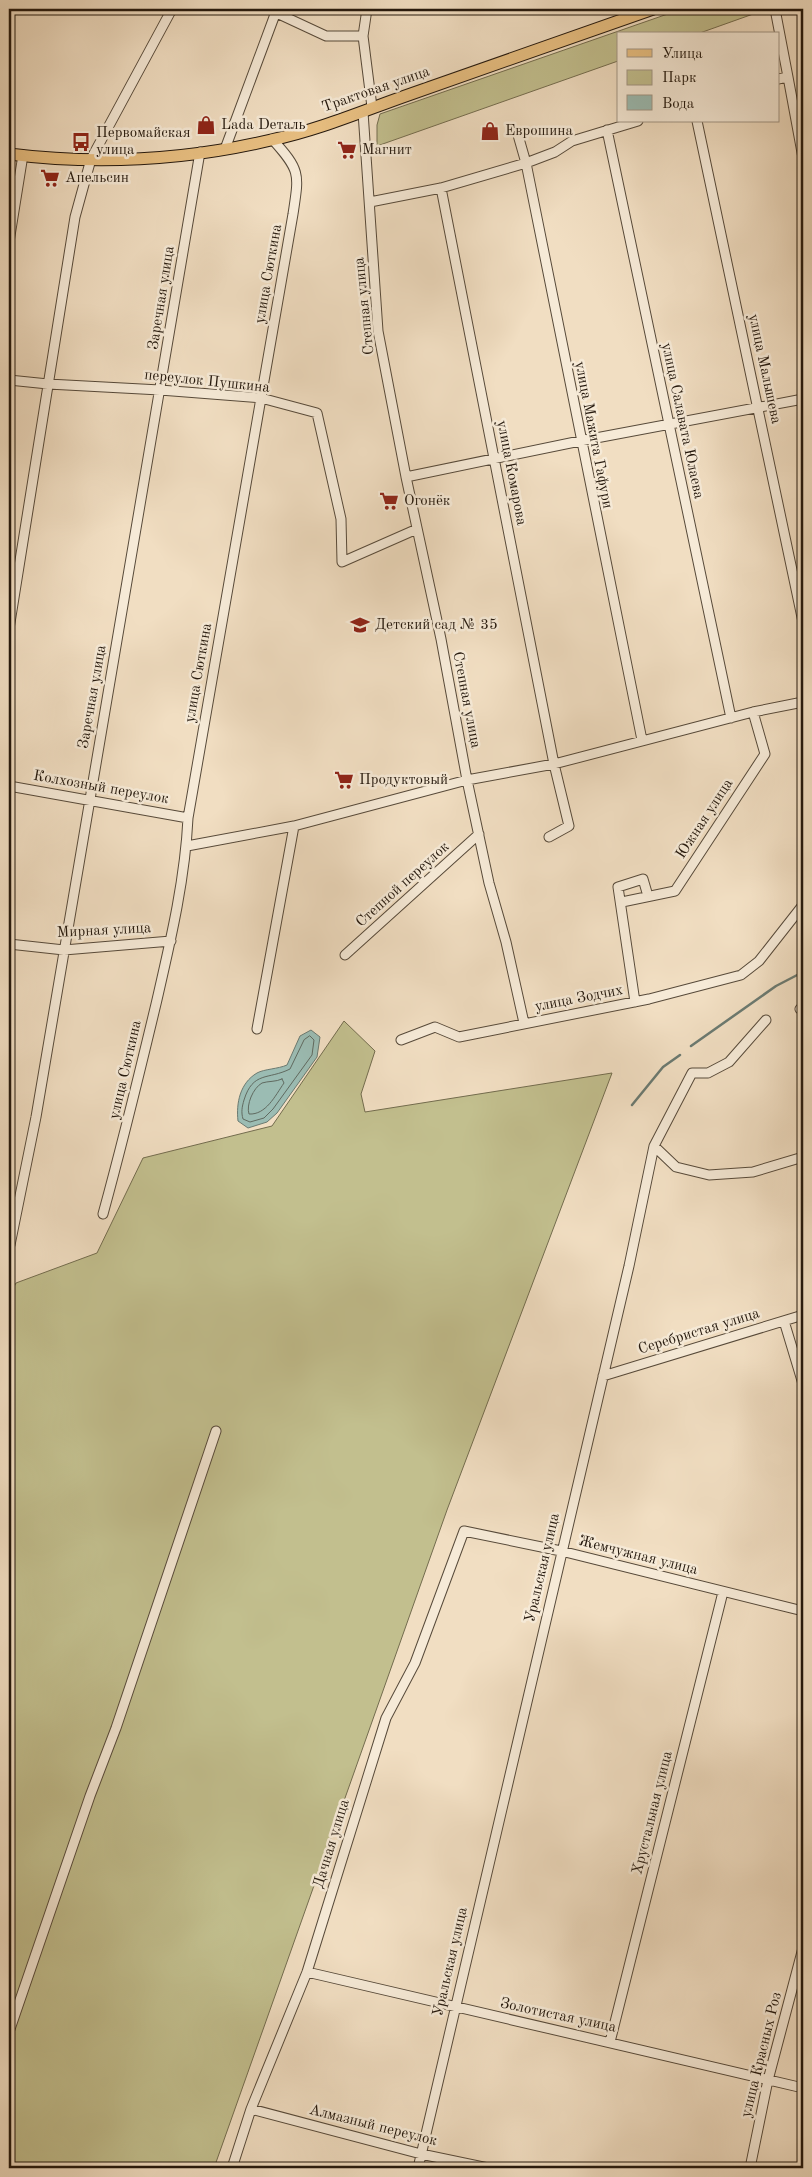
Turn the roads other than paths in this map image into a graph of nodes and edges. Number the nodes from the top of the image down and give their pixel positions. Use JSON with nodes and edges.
{"nodes":[{"id":1,"x":172,"y":9,"type":"edge"},
{"id":2,"x":367,"y":9,"type":"edge"},
{"id":3,"x":654,"y":9,"type":"edge"},
{"id":4,"x":776,"y":9,"type":"edge"},
{"id":5,"x":273,"y":10,"type":"edge"},
{"id":6,"x":364,"y":36,"type":"junction"},
{"id":7,"x":788,"y":76,"type":"junction"},
{"id":8,"x":780,"y":78,"type":"edge"},
{"id":9,"x":368,"y":109,"type":"junction"},
{"id":10,"x":635,"y":122,"type":"edge"},
{"id":11,"x":697,"y":122,"type":"edge"},
{"id":12,"x":608,"y":130,"type":"junction"},
{"id":13,"x":518,"y":135,"type":"dead end"},
{"id":14,"x":273,"y":140,"type":"junction"},
{"id":15,"x":225,"y":149,"type":"junction"},
{"id":16,"x":200,"y":152,"type":"junction"},
{"id":17,"x":9,"y":154,"type":"edge"},
{"id":18,"x":23,"y":155,"type":"junction"},
{"id":19,"x":803,"y":158,"type":"edge"},
{"id":20,"x":91,"y":160,"type":"junction"},
{"id":21,"x":526,"y":163,"type":"junction"},
{"id":22,"x":440,"y":188,"type":"junction"},
{"id":23,"x":370,"y":202,"type":"junction"},
{"id":24,"x":9,"y":242,"type":"edge"},
{"id":25,"x":9,"y":380,"type":"edge"},
{"id":26,"x":48,"y":384,"type":"junction"},
{"id":27,"x":160,"y":390,"type":"junction"},
{"id":28,"x":261,"y":398,"type":"junction"},
{"id":29,"x":803,"y":400,"type":"edge"},
{"id":30,"x":758,"y":408,"type":"junction"},
{"id":31,"x":669,"y":424,"type":"junction"},
{"id":32,"x":580,"y":441,"type":"junction"},
{"id":33,"x":494,"y":459,"type":"junction"},
{"id":34,"x":406,"y":477,"type":"junction"},
{"id":35,"x":417,"y":528,"type":"junction"},
{"id":36,"x":803,"y":622,"type":"edge"},
{"id":37,"x":9,"y":629,"type":"edge"},
{"id":38,"x":803,"y":702,"type":"edge"},
{"id":39,"x":753,"y":712,"type":"junction"},
{"id":40,"x":730,"y":718,"type":"junction"},
{"id":41,"x":642,"y":740,"type":"junction"},
{"id":42,"x":554,"y":764,"type":"junction"},
{"id":43,"x":467,"y":780,"type":"junction"},
{"id":44,"x":9,"y":786,"type":"edge"},
{"id":45,"x":90,"y":799,"type":"junction"},
{"id":46,"x":188,"y":818,"type":"junction"},
{"id":47,"x":294,"y":826,"type":"junction"},
{"id":48,"x":479,"y":834,"type":"junction"},
{"id":49,"x":549,"y":837,"type":"dead end"},
{"id":50,"x":187,"y":846,"type":"junction"},
{"id":51,"x":648,"y":896,"type":"junction"},
{"id":52,"x":622,"y":902,"type":"junction"},
{"id":53,"x":803,"y":905,"type":"edge"},
{"id":54,"x":170,"y":941,"type":"junction"},
{"id":55,"x":9,"y":944,"type":"edge"},
{"id":56,"x":64,"y":950,"type":"junction"},
{"id":57,"x":345,"y":955,"type":"dead end"},
{"id":58,"x":635,"y":1002,"type":"junction"},
{"id":59,"x":766,"y":1020,"type":"dead end"},
{"id":60,"x":524,"y":1023,"type":"junction"},
{"id":61,"x":257,"y":1029,"type":"dead end"},
{"id":62,"x":401,"y":1040,"type":"dead end"},
{"id":63,"x":654,"y":1146,"type":"junction"},
{"id":64,"x":803,"y":1157,"type":"edge"},
{"id":65,"x":103,"y":1214,"type":"dead end"},
{"id":66,"x":10,"y":1245,"type":"dead end"},
{"id":67,"x":803,"y":1316,"type":"edge"},
{"id":68,"x":784,"y":1321,"type":"junction"},
{"id":69,"x":603,"y":1376,"type":"junction"},
{"id":70,"x":803,"y":1384,"type":"edge"},
{"id":71,"x":216,"y":1431,"type":"dead end"},
{"id":72,"x":464,"y":1531,"type":"joint"},
{"id":73,"x":561,"y":1551,"type":"junction"},
{"id":74,"x":723,"y":1592,"type":"junction"},
{"id":75,"x":803,"y":1611,"type":"edge"},
{"id":76,"x":803,"y":1948,"type":"edge"},
{"id":77,"x":307,"y":1972,"type":"junction"},
{"id":78,"x":455,"y":2008,"type":"junction"},
{"id":79,"x":9,"y":2032,"type":"edge"},
{"id":80,"x":610,"y":2042,"type":"junction"},
{"id":81,"x":768,"y":2080,"type":"junction"},
{"id":82,"x":803,"y":2088,"type":"edge"},
{"id":83,"x":251,"y":2109,"type":"junction"},
{"id":84,"x":422,"y":2154,"type":"junction"},
{"id":85,"x":232,"y":2168,"type":"edge"},
{"id":86,"x":418,"y":2168,"type":"edge"},
{"id":87,"x":488,"y":2168,"type":"edge"},
{"id":88,"x":750,"y":2168,"type":"edge"}],
"edges":[{"from":1,"to":20,"type":"street"},
{"from":2,"to":6,"type":"street"},
{"from":3,"to":9,"type":"main road","name":"Трактовая улица"},
{"from":4,"to":7,"type":"street"},
{"from":5,"to":6,"type":"street"},
{"from":5,"to":15,"type":"street"},
{"from":6,"to":9,"type":"street"},
{"from":7,"to":8,"type":"street"},
{"from":7,"to":19,"type":"street"},
{"from":9,"to":14,"type":"main road","name":"Трактовая улица"},
{"from":9,"to":23,"type":"street","name":"Степная улица"},
{"from":10,"to":12,"type":"street"},
{"from":11,"to":30,"type":"street","name":"улица Малышева"},
{"from":12,"to":21,"type":"street"},
{"from":12,"to":31,"type":"street","name":"улица Салавата Юлаева"},
{"from":13,"to":21,"type":"street","name":"улица Мажита Гафури"},
{"from":14,"to":15,"type":"main road","name":"Трактовая улица"},
{"from":14,"to":28,"type":"street","name":"улица Сюткина"},
{"from":15,"to":16,"type":"main road","name":"Трактовая улица"},
{"from":16,"to":20,"type":"main road","name":"Трактовая улица"},
{"from":16,"to":27,"type":"street","name":"Заречная улица"},
{"from":17,"to":18,"type":"main road","name":"Трактовая улица"},
{"from":18,"to":20,"type":"main road","name":"Трактовая улица"},
{"from":18,"to":24,"type":"street"},
{"from":20,"to":26,"type":"street"},
{"from":21,"to":22,"type":"street"},
{"from":21,"to":32,"type":"street","name":"улица Мажита Гафури"},
{"from":22,"to":23,"type":"street"},
{"from":22,"to":33,"type":"street","name":"улица Комарова"},
{"from":23,"to":34,"type":"street","name":"Степная улица"},
{"from":25,"to":26,"type":"street","name":"переулок Пушкина"},
{"from":26,"to":27,"type":"street","name":"переулок Пушкина"},
{"from":26,"to":37,"type":"street"},
{"from":27,"to":28,"type":"street","name":"переулок Пушкина"},
{"from":27,"to":45,"type":"street","name":"Заречная улица"},
{"from":28,"to":35,"type":"street","name":"переулок Пушкина"},
{"from":28,"to":46,"type":"street","name":"улица Сюткина"},
{"from":29,"to":30,"type":"street"},
{"from":30,"to":31,"type":"street"},
{"from":30,"to":36,"type":"street","name":"улица Малышева"},
{"from":31,"to":32,"type":"street"},
{"from":31,"to":40,"type":"street","name":"улица Салавата Юлаева"},
{"from":32,"to":33,"type":"street"},
{"from":32,"to":41,"type":"street","name":"улица Мажита Гафури"},
{"from":33,"to":34,"type":"street"},
{"from":33,"to":42,"type":"street","name":"улица Комарова"},
{"from":34,"to":35,"type":"street","name":"Степная улица"},
{"from":35,"to":43,"type":"street","name":"Степная улица"},
{"from":38,"to":39,"type":"street"},
{"from":39,"to":40,"type":"street"},
{"from":39,"to":51,"type":"street","name":"Южная улица"},
{"from":40,"to":41,"type":"street"},
{"from":41,"to":42,"type":"street"},
{"from":42,"to":43,"type":"street"},
{"from":42,"to":49,"type":"street","name":"улица Комарова"},
{"from":43,"to":47,"type":"street"},
{"from":43,"to":48,"type":"street","name":"Степная улица"},
{"from":44,"to":45,"type":"street","name":"Колхозный переулок"},
{"from":45,"to":46,"type":"street","name":"Колхозный переулок"},
{"from":45,"to":56,"type":"street","name":"Заречная улица"},
{"from":46,"to":50,"type":"street","name":"улица Сюткина"},
{"from":47,"to":50,"type":"street"},
{"from":47,"to":61,"type":"street"},
{"from":48,"to":57,"type":"street","name":"Степной переулок"},
{"from":48,"to":60,"type":"street","name":"Степная улица"},
{"from":50,"to":54,"type":"street","name":"улица Сюткина"},
{"from":51,"to":52,"type":"street","name":"Южная улица"},
{"from":51,"to":52,"type":"street"},
{"from":52,"to":58,"type":"street"},
{"from":53,"to":58,"type":"street","name":"улица Зодчих"},
{"from":54,"to":56,"type":"street","name":"Мирная улица"},
{"from":54,"to":65,"type":"street","name":"улица Сюткина"},
{"from":55,"to":56,"type":"street","name":"Мирная улица"},
{"from":56,"to":66,"type":"street","name":"Заречная улица"},
{"from":58,"to":60,"type":"street","name":"улица Зодчих"},
{"from":59,"to":63,"type":"street","name":"Уральская улица"},
{"from":60,"to":62,"type":"street","name":"улица Зодчих"},
{"from":63,"to":64,"type":"street"},
{"from":63,"to":69,"type":"street","name":"Уральская улица"},
{"from":67,"to":68,"type":"street","name":"Серебристая улица"},
{"from":68,"to":69,"type":"street","name":"Серебристая улица"},
{"from":68,"to":70,"type":"street"},
{"from":69,"to":73,"type":"street","name":"Уральская улица"},
{"from":71,"to":79,"type":"street"},
{"from":72,"to":73,"type":"street","name":"Жемчужная улица"},
{"from":72,"to":77,"type":"street","name":"Дачная улица"},
{"from":73,"to":74,"type":"street","name":"Жемчужная улица"},
{"from":73,"to":78,"type":"street","name":"Уральская улица"},
{"from":74,"to":75,"type":"street","name":"Жемчужная улица"},
{"from":74,"to":80,"type":"street","name":"Хрустальная улица"},
{"from":76,"to":81,"type":"street","name":"улица Красных Роз"},
{"from":77,"to":78,"type":"street","name":"Золотистая улица"},
{"from":77,"to":83,"type":"street","name":"Дачная улица"},
{"from":78,"to":80,"type":"street","name":"Золотистая улица"},
{"from":78,"to":84,"type":"street","name":"Уральская улица"},
{"from":80,"to":81,"type":"street","name":"Золотистая улица"},
{"from":81,"to":82,"type":"street","name":"Золотистая улица"},
{"from":81,"to":88,"type":"street","name":"улица Красных Роз"},
{"from":83,"to":84,"type":"street","name":"Алмазный переулок"},
{"from":83,"to":85,"type":"street","name":"Дачная улица"},
{"from":84,"to":86,"type":"street","name":"Уральская улица"},
{"from":84,"to":87,"type":"street","name":"Алмазный переулок"}]}
